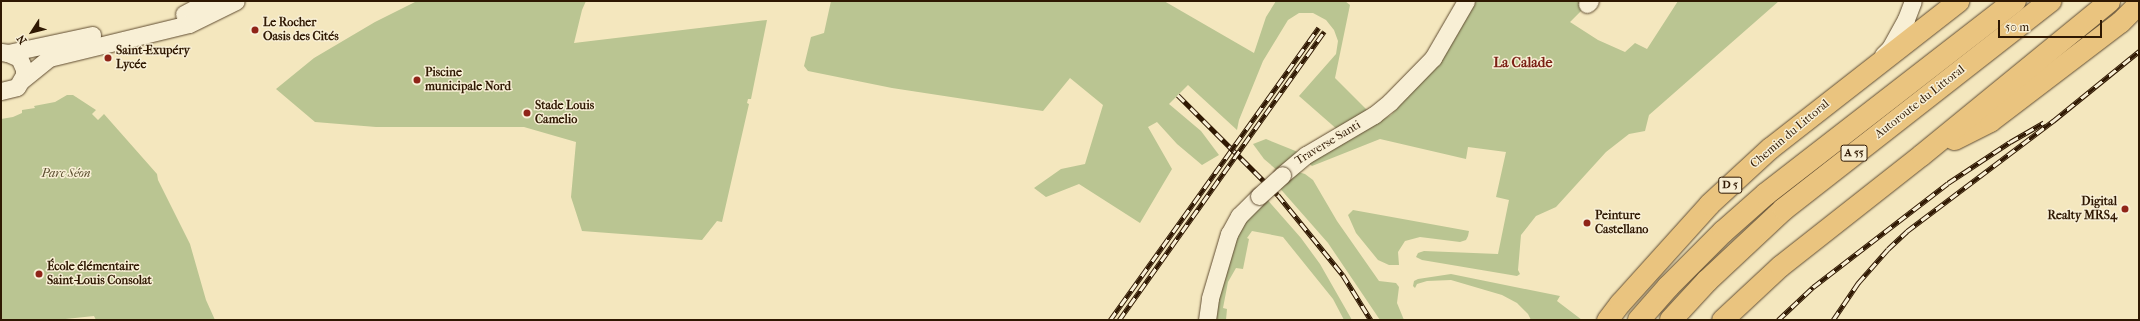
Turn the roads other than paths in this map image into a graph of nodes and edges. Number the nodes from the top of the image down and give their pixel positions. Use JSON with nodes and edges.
{"nodes":[{"id":1,"x":208,"y":1,"type":"edge"},
{"id":2,"x":236,"y":1,"type":"edge"},
{"id":3,"x":1466,"y":1,"type":"edge"},
{"id":4,"x":1913,"y":1,"type":"edge"},
{"id":5,"x":1958,"y":1,"type":"edge"},
{"id":6,"x":2015,"y":1,"type":"edge"},
{"id":7,"x":2050,"y":1,"type":"edge"},
{"id":8,"x":2109,"y":1,"type":"edge"},
{"id":9,"x":2139,"y":3,"type":"edge"},
{"id":10,"x":5,"y":52,"type":"edge"},
{"id":11,"x":1870,"y":68,"type":"junction"},
{"id":12,"x":22,"y":80,"type":"junction"},
{"id":13,"x":1,"y":92,"type":"edge"},
{"id":14,"x":1921,"y":155,"type":"junction"},
{"id":15,"x":1208,"y":318,"type":"edge"},
{"id":16,"x":1607,"y":320,"type":"edge"},
{"id":17,"x":1639,"y":320,"type":"edge"},
{"id":18,"x":1671,"y":320,"type":"edge"},
{"id":19,"x":1722,"y":320,"type":"edge"}],
"edges":[{"from":1,"to":10,"type":"street"},
{"from":2,"to":12,"type":"street"},
{"from":3,"to":15,"type":"street","name":"Traverse Santi","bridge":true},
{"from":4,"to":11,"type":"street"},
{"from":5,"to":11,"type":"main road","name":"Chemin du Littoral","number":"D 5"},
{"from":6,"to":17,"type":"highway","name":"Autoroute du Littoral","number":"A 55"},
{"from":7,"to":18,"type":"highway","name":"Autoroute du Littoral","number":"A 55"},
{"from":8,"to":14,"type":"main road"},
{"from":9,"to":14,"type":"main road"},
{"from":10,"to":12,"type":"street"},
{"from":11,"to":16,"type":"main road","name":"Chemin du Littoral","number":"D 5"},
{"from":12,"to":13,"type":"street"},
{"from":14,"to":19,"type":"main road"}]}
